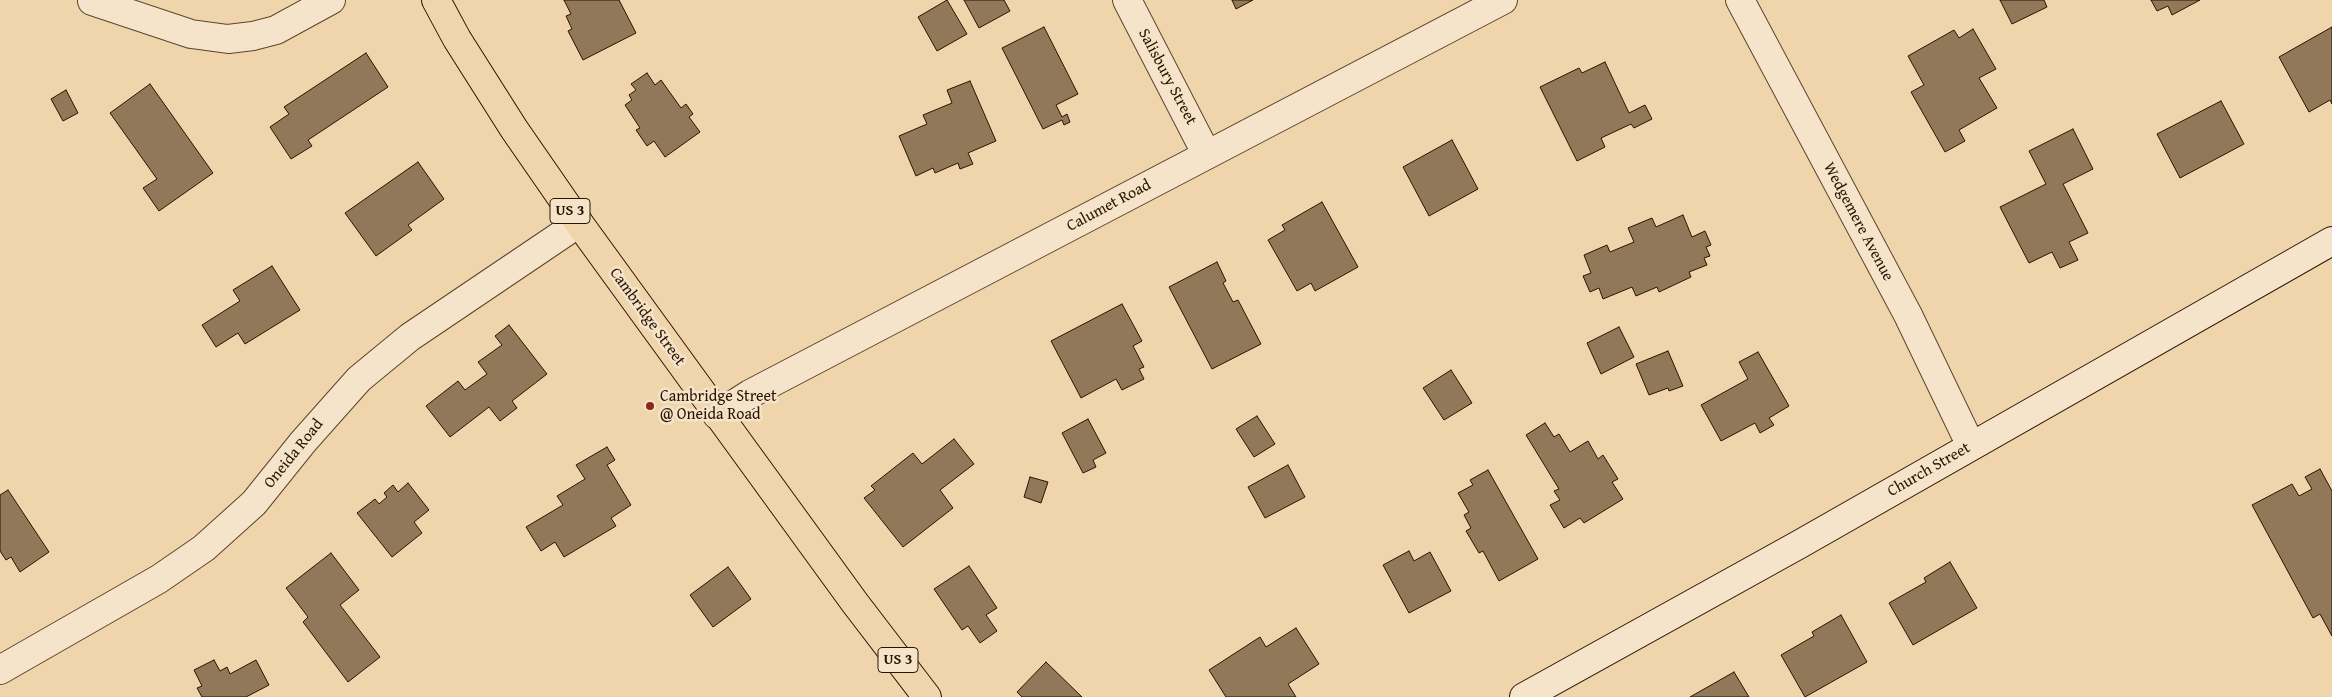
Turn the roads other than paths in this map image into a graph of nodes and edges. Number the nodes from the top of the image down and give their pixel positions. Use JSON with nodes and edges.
{"nodes":[{"id":1,"x":331,"y":0,"type":"edge"},
{"id":2,"x":436,"y":0,"type":"edge"},
{"id":3,"x":1127,"y":0,"type":"edge"},
{"id":4,"x":1503,"y":0,"type":"edge"},
{"id":5,"x":1740,"y":0,"type":"edge"},
{"id":6,"x":92,"y":1,"type":"dead end"},
{"id":7,"x":1208,"y":155,"type":"junction"},
{"id":8,"x":579,"y":223,"type":"junction"},
{"id":9,"x":2332,"y":241,"type":"edge"},
{"id":10,"x":717,"y":415,"type":"junction"},
{"id":11,"x":1971,"y":446,"type":"junction"},
{"id":12,"x":2,"y":665,"type":"edge"},
{"id":13,"x":927,"y":697,"type":"edge"},
{"id":14,"x":1524,"y":697,"type":"edge"}],
"edges":[{"from":1,"to":6,"type":"street"},
{"from":2,"to":8,"type":"highway","name":"Cambridge Street","number":"US 3"},
{"from":3,"to":7,"type":"street","name":"Salisbury Street"},
{"from":4,"to":7,"type":"street","name":"Calumet Road"},
{"from":5,"to":11,"type":"street","name":"Wedgemere Avenue"},
{"from":7,"to":10,"type":"street","name":"Calumet Road"},
{"from":8,"to":10,"type":"highway","name":"Cambridge Street","number":"US 3"},
{"from":8,"to":12,"type":"street","name":"Oneida Road"},
{"from":9,"to":11,"type":"street","name":"Church Street"},
{"from":10,"to":13,"type":"highway","name":"Cambridge Street","number":"US 3"},
{"from":11,"to":14,"type":"street","name":"Church Street"}]}
